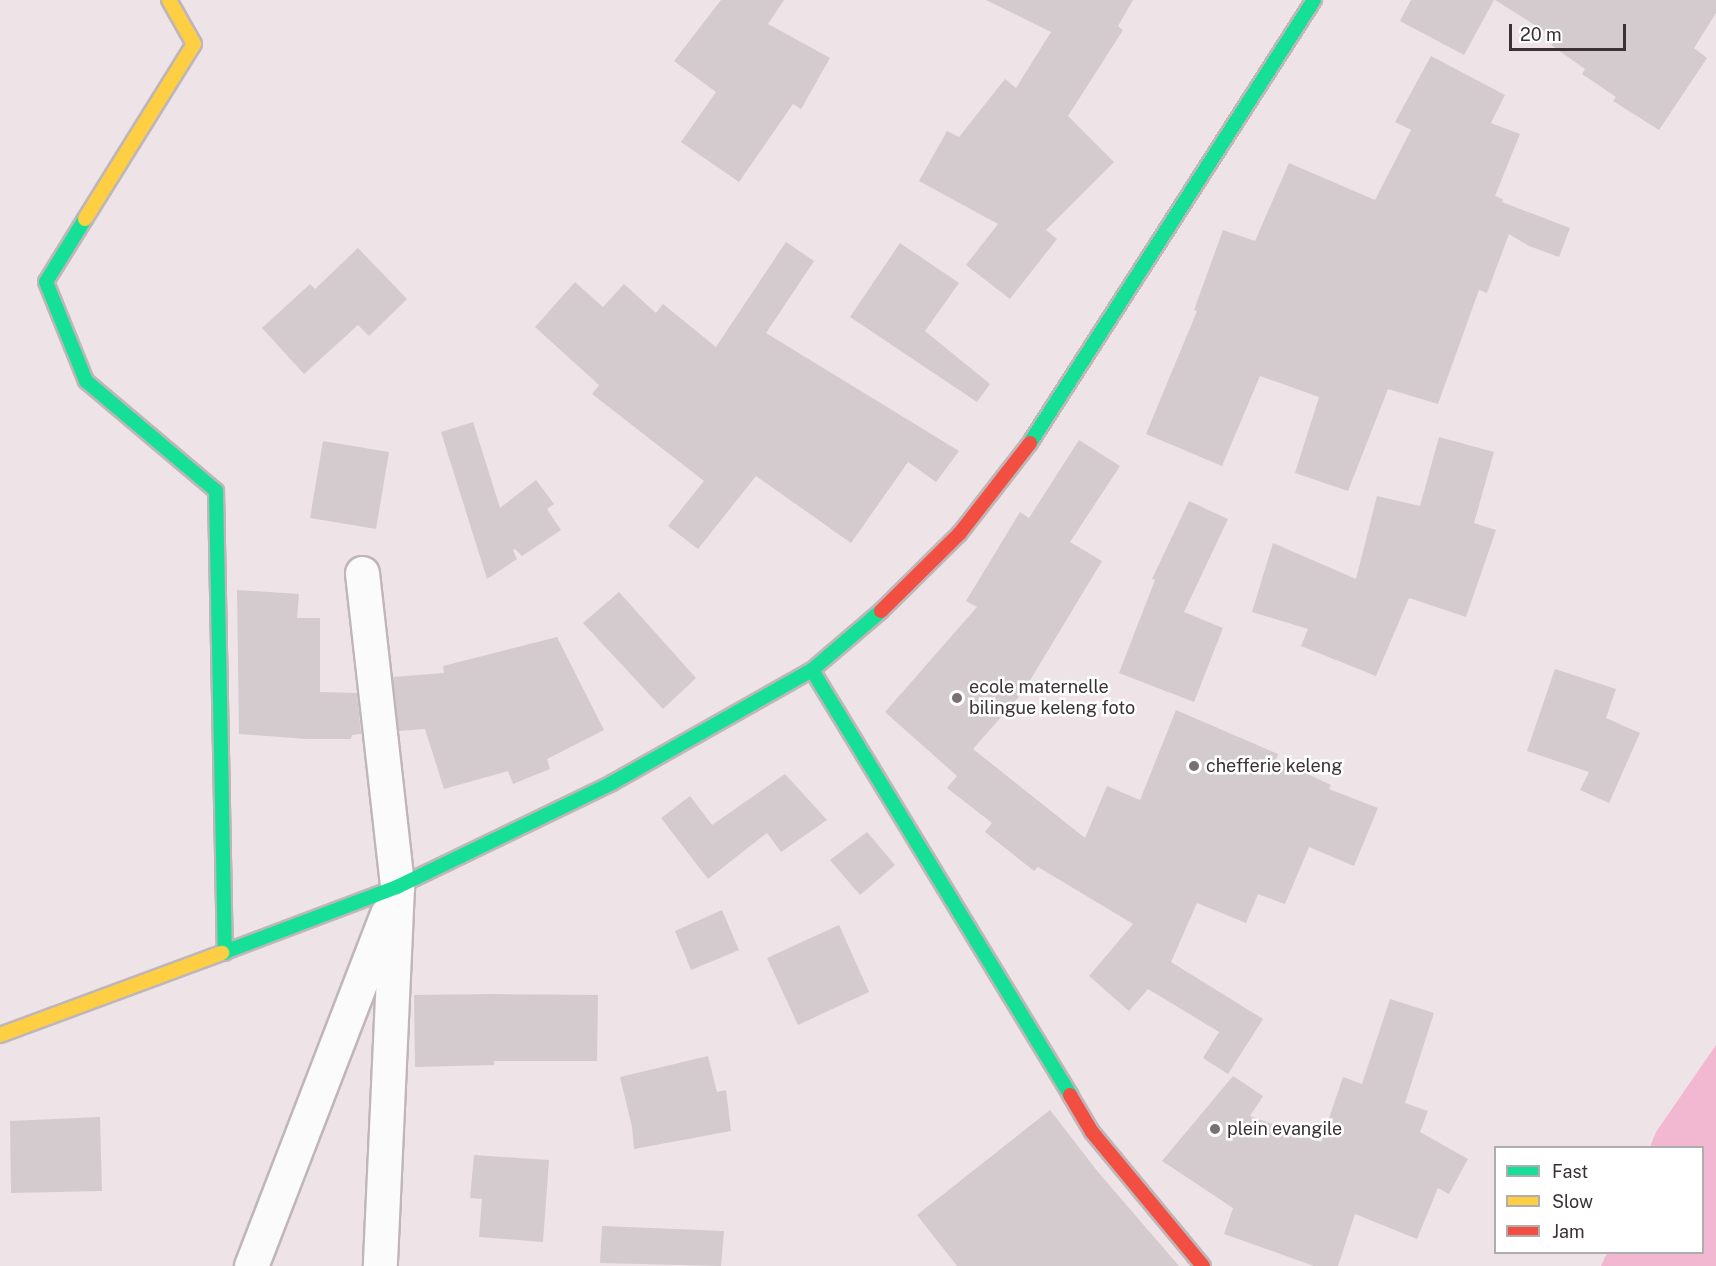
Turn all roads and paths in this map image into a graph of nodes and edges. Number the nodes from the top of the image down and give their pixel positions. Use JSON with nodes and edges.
{"nodes":[{"id":1,"x":169,"y":0,"type":"edge"},
{"id":2,"x":1314,"y":0,"type":"edge"},
{"id":3,"x":362,"y":573,"type":"dead end"},
{"id":4,"x":812,"y":670,"type":"junction"},
{"id":5,"x":397,"y":887,"type":"junction"},
{"id":6,"x":225,"y":953,"type":"junction"},
{"id":7,"x":0,"y":1035,"type":"edge"},
{"id":8,"x":252,"y":1266,"type":"edge"},
{"id":9,"x":380,"y":1266,"type":"edge"},
{"id":10,"x":1203,"y":1266,"type":"edge"}],
"edges":[{"from":1,"to":6,"type":"street"},
{"from":2,"to":4,"type":"street"},
{"from":3,"to":5,"type":"street"},
{"from":4,"to":5,"type":"street"},
{"from":4,"to":10,"type":"street"},
{"from":5,"to":6,"type":"street"},
{"from":5,"to":8,"type":"street"},
{"from":5,"to":9,"type":"street"},
{"from":6,"to":7,"type":"street"}]}
